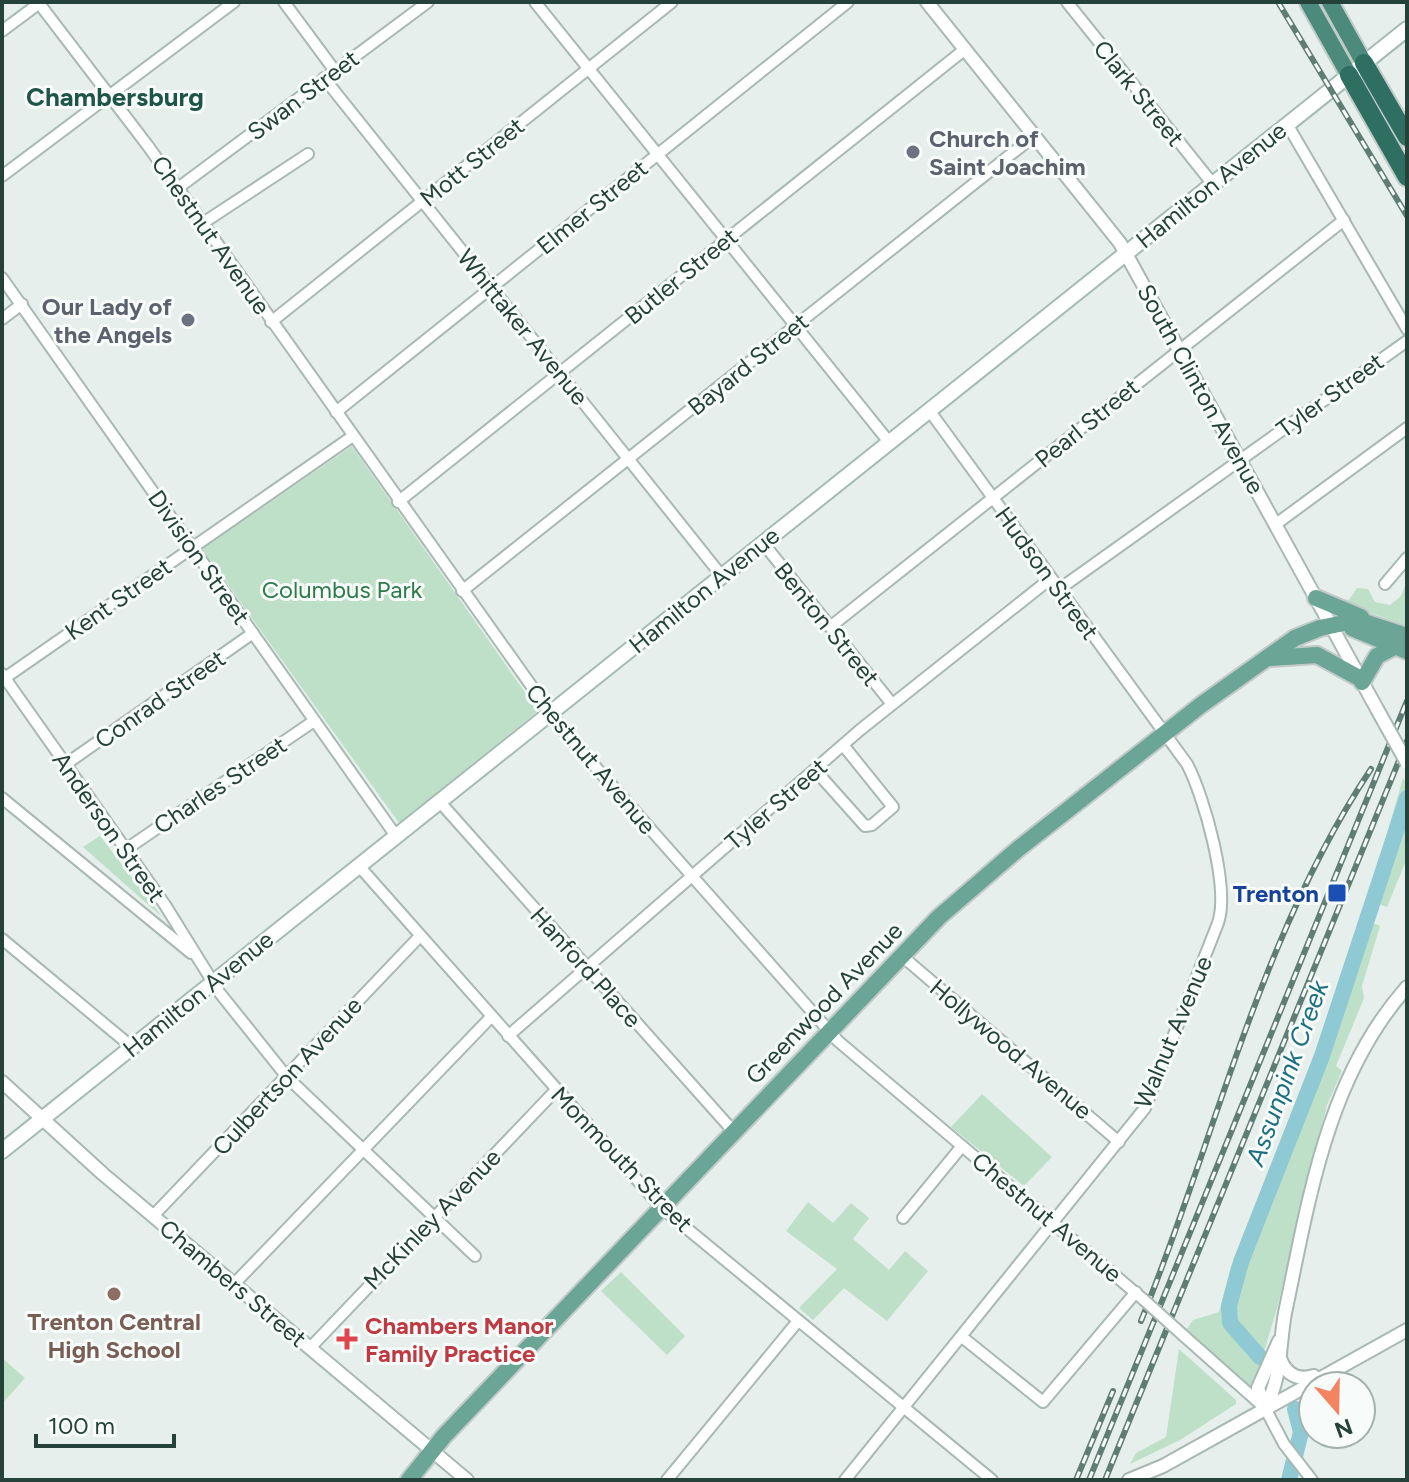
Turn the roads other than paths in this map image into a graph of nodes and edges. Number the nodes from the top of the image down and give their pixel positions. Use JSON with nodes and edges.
{"nodes":[{"id":1,"x":234,"y":2,"type":"edge"},
{"id":2,"x":284,"y":2,"type":"edge"},
{"id":3,"x":428,"y":2,"type":"edge"},
{"id":4,"x":535,"y":2,"type":"edge"},
{"id":5,"x":672,"y":2,"type":"edge"},
{"id":6,"x":848,"y":2,"type":"edge"},
{"id":7,"x":927,"y":2,"type":"edge"},
{"id":8,"x":1067,"y":2,"type":"edge"},
{"id":9,"x":1308,"y":2,"type":"edge"},
{"id":10,"x":1330,"y":2,"type":"edge"},
{"id":11,"x":40,"y":3,"type":"edge"},
{"id":12,"x":1407,"y":29,"type":"edge"},
{"id":13,"x":2,"y":31,"type":"edge"},
{"id":14,"x":964,"y":50,"type":"junction"},
{"id":15,"x":1364,"y":63,"type":"junction"},
{"id":16,"x":589,"y":68,"type":"junction"},
{"id":17,"x":335,"y":71,"type":"junction"},
{"id":18,"x":1349,"y":75,"type":"junction"},
{"id":19,"x":324,"y":78,"type":"junction"},
{"id":20,"x":109,"y":96,"type":"junction"},
{"id":21,"x":1287,"y":124,"type":"junction"},
{"id":22,"x":1034,"y":136,"type":"junction"},
{"id":23,"x":1407,"y":137,"type":"edge"},
{"id":24,"x":308,"y":154,"type":"dead end"},
{"id":25,"x":658,"y":154,"type":"junction"},
{"id":26,"x":2,"y":176,"type":"edge"},
{"id":27,"x":1407,"y":177,"type":"edge"},
{"id":28,"x":1212,"y":183,"type":"junction"},
{"id":29,"x":178,"y":188,"type":"junction"},
{"id":30,"x":422,"y":201,"type":"junction"},
{"id":31,"x":1344,"y":220,"type":"junction"},
{"id":32,"x":203,"y":223,"type":"junction"},
{"id":33,"x":727,"y":240,"type":"junction"},
{"id":34,"x":1126,"y":253,"type":"junction"},
{"id":35,"x":2,"y":278,"type":"edge"},
{"id":36,"x":491,"y":288,"type":"junction"},
{"id":37,"x":22,"y":304,"type":"junction"},
{"id":38,"x":2,"y":319,"type":"edge"},
{"id":39,"x":271,"y":322,"type":"junction"},
{"id":40,"x":795,"y":325,"type":"junction"},
{"id":41,"x":1407,"y":329,"type":"edge"},
{"id":42,"x":1407,"y":341,"type":"edge"},
{"id":43,"x":1179,"y":349,"type":"junction"},
{"id":44,"x":560,"y":373,"type":"junction"},
{"id":45,"x":929,"y":410,"type":"junction"},
{"id":46,"x":336,"y":412,"type":"junction"},
{"id":47,"x":1407,"y":428,"type":"edge"},
{"id":48,"x":353,"y":436,"type":"junction"},
{"id":49,"x":889,"y":442,"type":"junction"},
{"id":50,"x":629,"y":459,"type":"junction"},
{"id":51,"x":1240,"y":459,"type":"junction"},
{"id":52,"x":993,"y":499,"type":"junction"},
{"id":53,"x":398,"y":502,"type":"junction"},
{"id":54,"x":1276,"y":524,"type":"junction"},
{"id":55,"x":763,"y":543,"type":"junction"},
{"id":56,"x":192,"y":548,"type":"junction"},
{"id":57,"x":1407,"y":558,"type":"edge"},
{"id":58,"x":721,"y":575,"type":"junction"},
{"id":59,"x":1050,"y":579,"type":"junction"},
{"id":60,"x":1385,"y":584,"type":"dead end"},
{"id":61,"x":1058,"y":590,"type":"junction"},
{"id":62,"x":462,"y":591,"type":"junction"},
{"id":63,"x":1316,"y":598,"type":"junction"},
{"id":64,"x":1370,"y":621,"type":"junction"},
{"id":65,"x":1330,"y":625,"type":"junction"},
{"id":66,"x":830,"y":627,"type":"junction"},
{"id":67,"x":253,"y":633,"type":"junction"},
{"id":68,"x":1403,"y":644,"type":"edge"},
{"id":69,"x":1263,"y":659,"type":"junction"},
{"id":70,"x":3,"y":677,"type":"edge"},
{"id":71,"x":1362,"y":681,"type":"junction"},
{"id":72,"x":892,"y":704,"type":"junction"},
{"id":73,"x":549,"y":713,"type":"junction"},
{"id":74,"x":314,"y":721,"type":"junction"},
{"id":75,"x":1165,"y":736,"type":"junction"},
{"id":76,"x":843,"y":745,"type":"junction"},
{"id":77,"x":1407,"y":763,"type":"edge"},
{"id":78,"x":66,"y":764,"type":"junction"},
{"id":79,"x":815,"y":770,"type":"junction"},
{"id":80,"x":2,"y":798,"type":"edge"},
{"id":81,"x":439,"y":801,"type":"junction"},
{"id":82,"x":396,"y":836,"type":"junction"},
{"id":83,"x":125,"y":850,"type":"junction"},
{"id":84,"x":359,"y":866,"type":"junction"},
{"id":85,"x":692,"y":877,"type":"junction"},
{"id":86,"x":420,"y":936,"type":"junction"},
{"id":87,"x":2,"y":939,"type":"edge"},
{"id":88,"x":902,"y":956,"type":"junction"},
{"id":89,"x":199,"y":960,"type":"junction"},
{"id":90,"x":587,"y":968,"type":"junction"},
{"id":91,"x":214,"y":981,"type":"junction"},
{"id":92,"x":1407,"y":987,"type":"edge"},
{"id":93,"x":491,"y":1017,"type":"junction"},
{"id":94,"x":830,"y":1033,"type":"junction"},
{"id":95,"x":508,"y":1036,"type":"junction"},
{"id":96,"x":132,"y":1047,"type":"junction"},
{"id":97,"x":287,"y":1077,"type":"junction"},
{"id":98,"x":2,"y":1082,"type":"edge"},
{"id":99,"x":556,"y":1090,"type":"junction"},
{"id":100,"x":43,"y":1118,"type":"junction"},
{"id":101,"x":734,"y":1132,"type":"junction"},
{"id":102,"x":1119,"y":1142,"type":"junction"},
{"id":103,"x":962,"y":1146,"type":"junction"},
{"id":104,"x":363,"y":1149,"type":"junction"},
{"id":105,"x":2,"y":1151,"type":"edge"},
{"id":106,"x":662,"y":1208,"type":"junction"},
{"id":107,"x":153,"y":1216,"type":"junction"},
{"id":108,"x":434,"y":1217,"type":"junction"},
{"id":109,"x":903,"y":1218,"type":"dead end"},
{"id":110,"x":1053,"y":1224,"type":"junction"},
{"id":111,"x":475,"y":1256,"type":"dead end"},
{"id":112,"x":234,"y":1284,"type":"junction"},
{"id":113,"x":1140,"y":1296,"type":"junction"},
{"id":114,"x":798,"y":1321,"type":"junction"},
{"id":115,"x":1407,"y":1330,"type":"edge"},
{"id":116,"x":962,"y":1337,"type":"junction"},
{"id":117,"x":1280,"y":1338,"type":"junction"},
{"id":118,"x":310,"y":1348,"type":"junction"},
{"id":119,"x":1280,"y":1358,"type":"junction"},
{"id":120,"x":1331,"y":1370,"type":"edge"},
{"id":121,"x":1297,"y":1376,"type":"edge"},
{"id":122,"x":1297,"y":1389,"type":"edge"},
{"id":123,"x":904,"y":1408,"type":"junction"},
{"id":124,"x":1265,"y":1408,"type":"junction"},
{"id":125,"x":431,"y":1451,"type":"junction"},
{"id":126,"x":1309,"y":1476,"type":"edge"},
{"id":127,"x":409,"y":1480,"type":"edge"},
{"id":128,"x":467,"y":1480,"type":"edge"},
{"id":129,"x":667,"y":1480,"type":"edge"},
{"id":130,"x":845,"y":1480,"type":"edge"},
{"id":131,"x":992,"y":1480,"type":"edge"},
{"id":132,"x":1129,"y":1480,"type":"edge"}],
"edges":[{"from":1,"to":20,"type":"street"},
{"from":2,"to":17,"type":"street"},
{"from":3,"to":17,"type":"street","name":"Swan Street"},
{"from":4,"to":16,"type":"street"},
{"from":5,"to":16,"type":"street","name":"Mott Street"},
{"from":6,"to":25,"type":"street","name":"Elmer Street"},
{"from":7,"to":14,"type":"street","name":"South Clinton Avenue"},
{"from":8,"to":28,"type":"street","name":"Clark Street"},
{"from":9,"to":18,"type":"highway"},
{"from":10,"to":15,"type":"highway"},
{"from":11,"to":13,"type":"street"},
{"from":11,"to":20,"type":"street","name":"Chestnut Avenue"},
{"from":12,"to":15,"type":"main road","name":"Hamilton Avenue"},
{"from":14,"to":22,"type":"street","name":"South Clinton Avenue"},
{"from":14,"to":33,"type":"street","name":"Butler Street"},
{"from":15,"to":18,"type":"main road","name":"Hamilton Avenue"},
{"from":15,"to":23,"type":"highway"},
{"from":16,"to":25,"type":"street"},
{"from":16,"to":30,"type":"street","name":"Mott Street"},
{"from":17,"to":19,"type":"street","name":"Swan Street"},
{"from":18,"to":21,"type":"main road","name":"Hamilton Avenue"},
{"from":18,"to":27,"type":"highway"},
{"from":19,"to":29,"type":"street","name":"Swan Street"},
{"from":19,"to":30,"type":"street","name":"Whittaker Avenue"},
{"from":20,"to":26,"type":"street"},
{"from":20,"to":29,"type":"street","name":"Chestnut Avenue"},
{"from":21,"to":28,"type":"main road","name":"Hamilton Avenue"},
{"from":21,"to":31,"type":"street"},
{"from":22,"to":34,"type":"street","name":"South Clinton Avenue"},
{"from":22,"to":40,"type":"street","name":"Bayard Street"},
{"from":24,"to":32,"type":"street"},
{"from":25,"to":33,"type":"street"},
{"from":25,"to":36,"type":"street","name":"Elmer Street"},
{"from":28,"to":34,"type":"main road","name":"Hamilton Avenue"},
{"from":29,"to":32,"type":"street","name":"Chestnut Avenue"},
{"from":30,"to":36,"type":"street","name":"Whittaker Avenue"},
{"from":30,"to":39,"type":"street","name":"Mott Street"},
{"from":31,"to":41,"type":"street"},
{"from":31,"to":43,"type":"street","name":"Pearl Street"},
{"from":32,"to":39,"type":"street","name":"Chestnut Avenue"},
{"from":33,"to":40,"type":"street"},
{"from":33,"to":44,"type":"street","name":"Butler Street"},
{"from":34,"to":43,"type":"street","name":"South Clinton Avenue"},
{"from":34,"to":45,"type":"main road","name":"Hamilton Avenue"},
{"from":35,"to":37,"type":"street","name":"Division Street"},
{"from":36,"to":44,"type":"street","name":"Whittaker Avenue"},
{"from":36,"to":46,"type":"street","name":"Elmer Street"},
{"from":37,"to":38,"type":"street"},
{"from":37,"to":56,"type":"street","name":"Division Street"},
{"from":39,"to":46,"type":"street","name":"Chestnut Avenue"},
{"from":40,"to":49,"type":"street"},
{"from":40,"to":50,"type":"street","name":"Bayard Street"},
{"from":42,"to":51,"type":"street","name":"Tyler Street"},
{"from":43,"to":51,"type":"street","name":"South Clinton Avenue"},
{"from":43,"to":52,"type":"street","name":"Pearl Street"},
{"from":44,"to":50,"type":"street","name":"Whittaker Avenue"},
{"from":44,"to":53,"type":"street","name":"Butler Street"},
{"from":45,"to":49,"type":"main road","name":"Hamilton Avenue"},
{"from":45,"to":52,"type":"street","name":"Hudson Street"},
{"from":46,"to":48,"type":"street","name":"Chestnut Avenue"},
{"from":47,"to":54,"type":"street"},
{"from":48,"to":53,"type":"street","name":"Chestnut Avenue"},
{"from":48,"to":56,"type":"street","name":"Kent Street"},
{"from":49,"to":55,"type":"main road","name":"Hamilton Avenue"},
{"from":50,"to":58,"type":"street","name":"Whittaker Avenue"},
{"from":50,"to":62,"type":"street","name":"Bayard Street"},
{"from":51,"to":54,"type":"street","name":"South Clinton Avenue"},
{"from":51,"to":61,"type":"street","name":"Tyler Street"},
{"from":52,"to":59,"type":"street","name":"Hudson Street"},
{"from":52,"to":66,"type":"street","name":"Pearl Street"},
{"from":53,"to":62,"type":"street","name":"Chestnut Avenue"},
{"from":54,"to":63,"type":"street","name":"South Clinton Avenue"},
{"from":55,"to":58,"type":"main road","name":"Hamilton Avenue"},
{"from":55,"to":66,"type":"street","name":"Benton Street"},
{"from":56,"to":67,"type":"street","name":"Division Street"},
{"from":56,"to":70,"type":"street","name":"Kent Street"},
{"from":57,"to":60,"type":"street"},
{"from":58,"to":73,"type":"main road","name":"Hamilton Avenue"},
{"from":59,"to":61,"type":"street","name":"Hudson Street"},
{"from":59,"to":72,"type":"street","name":"Tyler Street"},
{"from":61,"to":75,"type":"street","name":"Hudson Street"},
{"from":62,"to":73,"type":"street","name":"Chestnut Avenue"},
{"from":63,"to":64,"type":"main road"},
{"from":63,"to":65,"type":"street","name":"South Clinton Avenue"},
{"from":64,"to":65,"type":"main road","name":"Greenwood Avenue"},
{"from":64,"to":68,"type":"main road"},
{"from":65,"to":68,"type":"main road"},
{"from":65,"to":69,"type":"main road","name":"Greenwood Avenue"},
{"from":65,"to":71,"type":"street","name":"South Clinton Avenue"},
{"from":66,"to":72,"type":"street","name":"Benton Street"},
{"from":67,"to":74,"type":"street","name":"Division Street"},
{"from":67,"to":78,"type":"street","name":"Conrad Street"},
{"from":68,"to":71,"type":"main road"},
{"from":69,"to":71,"type":"main road"},
{"from":69,"to":75,"type":"main road","name":"Greenwood Avenue"},
{"from":70,"to":78,"type":"street","name":"Anderson Street"},
{"from":71,"to":77,"type":"street","name":"South Clinton Avenue","bridge":true},
{"from":72,"to":76,"type":"street","name":"Tyler Street"},
{"from":73,"to":81,"type":"main road","name":"Hamilton Avenue"},
{"from":73,"to":85,"type":"street","name":"Chestnut Avenue"},
{"from":74,"to":82,"type":"street","name":"Division Street"},
{"from":74,"to":83,"type":"street","name":"Charles Street"},
{"from":75,"to":88,"type":"main road","name":"Greenwood Avenue"},
{"from":75,"to":102,"type":"street","name":"Walnut Avenue"},
{"from":76,"to":79,"type":"street","name":"Tyler Street"},
{"from":76,"to":79,"type":"street"},
{"from":78,"to":83,"type":"street","name":"Anderson Street"},
{"from":79,"to":85,"type":"street","name":"Tyler Street"},
{"from":80,"to":89,"type":"street"},
{"from":81,"to":82,"type":"main road","name":"Hamilton Avenue"},
{"from":81,"to":90,"type":"street","name":"Hanford Place"},
{"from":82,"to":84,"type":"main road","name":"Hamilton Avenue"},
{"from":83,"to":89,"type":"street","name":"Anderson Street"},
{"from":84,"to":86,"type":"street","name":"Monmouth Street"},
{"from":84,"to":91,"type":"main road","name":"Hamilton Avenue"},
{"from":85,"to":90,"type":"street","name":"Tyler Street"},
{"from":85,"to":94,"type":"street","name":"Chestnut Avenue"},
{"from":86,"to":93,"type":"street","name":"Monmouth Street"},
{"from":86,"to":97,"type":"street","name":"Culbertson Avenue"},
{"from":87,"to":96,"type":"street"},
{"from":88,"to":94,"type":"main road","name":"Greenwood Avenue"},
{"from":88,"to":102,"type":"street","name":"Hollywood Avenue"},
{"from":89,"to":91,"type":"street","name":"Anderson Street"},
{"from":90,"to":95,"type":"street","name":"Tyler Street"},
{"from":90,"to":101,"type":"street","name":"Hanford Place"},
{"from":91,"to":96,"type":"main road","name":"Hamilton Avenue"},
{"from":91,"to":97,"type":"street","name":"Anderson Street"},
{"from":92,"to":117,"type":"street"},
{"from":93,"to":95,"type":"street","name":"Monmouth Street"},
{"from":93,"to":104,"type":"street"},
{"from":94,"to":101,"type":"main road","name":"Greenwood Avenue"},
{"from":94,"to":103,"type":"street","name":"Chestnut Avenue"},
{"from":95,"to":99,"type":"street","name":"Monmouth Street"},
{"from":96,"to":100,"type":"main road","name":"Hamilton Avenue"},
{"from":97,"to":104,"type":"street","name":"Anderson Street"},
{"from":97,"to":107,"type":"street","name":"Culbertson Avenue"},
{"from":98,"to":100,"type":"street","name":"Chambers Street"},
{"from":99,"to":106,"type":"street","name":"Monmouth Street"},
{"from":99,"to":108,"type":"street","name":"McKinley Avenue"},
{"from":100,"to":105,"type":"main road","name":"Hamilton Avenue"},
{"from":100,"to":107,"type":"street","name":"Chambers Street"},
{"from":101,"to":106,"type":"main road","name":"Greenwood Avenue"},
{"from":102,"to":110,"type":"street","name":"Walnut Avenue"},
{"from":103,"to":109,"type":"street"},
{"from":103,"to":110,"type":"street","name":"Chestnut Avenue"},
{"from":104,"to":108,"type":"street","name":"Anderson Street"},
{"from":104,"to":112,"type":"street"},
{"from":106,"to":114,"type":"street","name":"Monmouth Street"},
{"from":106,"to":125,"type":"main road","name":"Greenwood Avenue"},
{"from":107,"to":112,"type":"street","name":"Chambers Street"},
{"from":108,"to":111,"type":"street","name":"Anderson Street"},
{"from":108,"to":118,"type":"street","name":"McKinley Avenue"},
{"from":110,"to":113,"type":"street","name":"Chestnut Avenue"},
{"from":110,"to":116,"type":"street","name":"Walnut Avenue"},
{"from":112,"to":118,"type":"street","name":"Chambers Street"},
{"from":113,"to":116,"type":"street"},
{"from":113,"to":124,"type":"street","name":"Chestnut Avenue","bridge":true},
{"from":114,"to":123,"type":"street","name":"Monmouth Street"},
{"from":114,"to":129,"type":"street"},
{"from":115,"to":120,"type":"street"},
{"from":116,"to":123,"type":"street","name":"Walnut Avenue"},
{"from":117,"to":119,"type":"street"},
{"from":117,"to":124,"type":"street"},
{"from":118,"to":125,"type":"street","name":"Chambers Street"},
{"from":119,"to":121,"type":"street"},
{"from":119,"to":124,"type":"street"},
{"from":122,"to":124,"type":"street"},
{"from":123,"to":130,"type":"street","name":"Walnut Avenue"},
{"from":123,"to":131,"type":"street","name":"Monmouth Street"},
{"from":124,"to":126,"type":"street"},
{"from":124,"to":132,"type":"street"},
{"from":125,"to":127,"type":"main road","name":"Greenwood Avenue"},
{"from":125,"to":128,"type":"street","name":"Chambers Street"}]}
